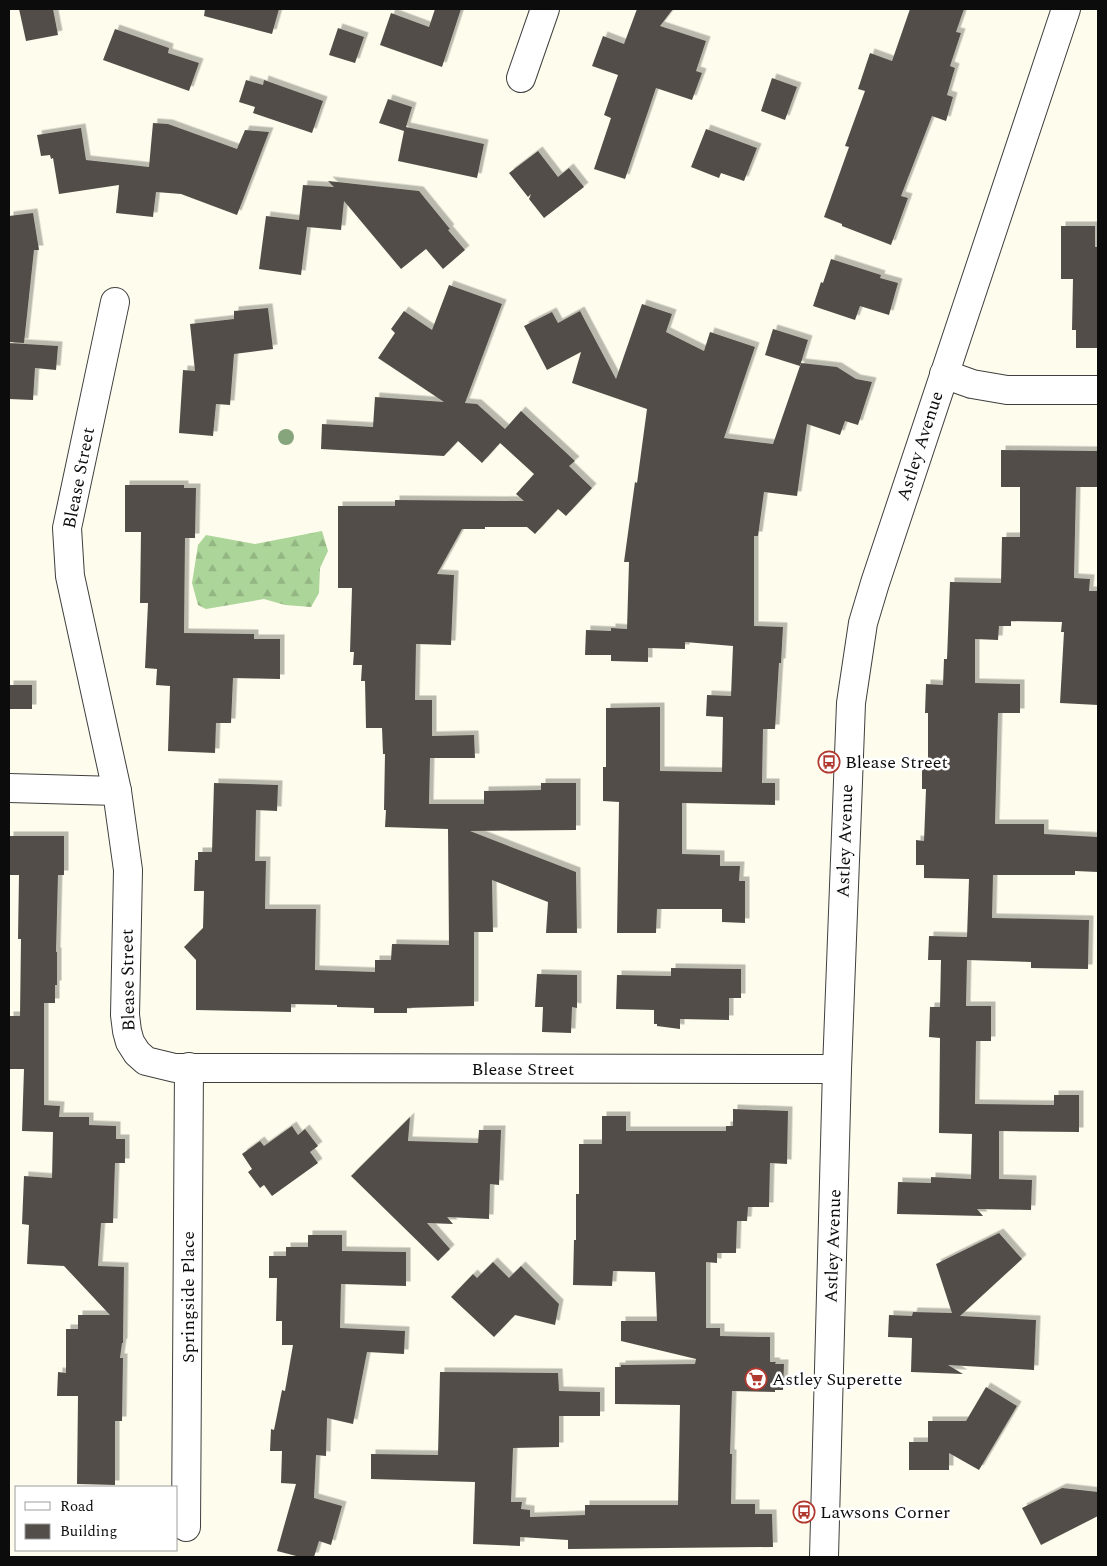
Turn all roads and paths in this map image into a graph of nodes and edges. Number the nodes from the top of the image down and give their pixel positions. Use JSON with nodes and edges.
{"nodes":[{"id":1,"x":545,"y":9,"type":"edge"},
{"id":2,"x":1066,"y":9,"type":"edge"},
{"id":3,"x":522,"y":78,"type":"dead end"},
{"id":4,"x":115,"y":302,"type":"dead end"},
{"id":5,"x":944,"y":374,"type":"junction"},
{"id":6,"x":1098,"y":390,"type":"edge"},
{"id":7,"x":9,"y":788,"type":"edge"},
{"id":8,"x":117,"y":791,"type":"junction"},
{"id":9,"x":189,"y":1067,"type":"junction"},
{"id":10,"x":838,"y":1069,"type":"junction"},
{"id":11,"x":186,"y":1527,"type":"dead end"},
{"id":12,"x":824,"y":1557,"type":"edge"}],
"edges":[{"from":1,"to":3,"type":"street"},
{"from":2,"to":5,"type":"street","name":"Astley Avenue"},
{"from":4,"to":8,"type":"street","name":"Blease Street"},
{"from":5,"to":6,"type":"street"},
{"from":5,"to":10,"type":"street","name":"Astley Avenue"},
{"from":7,"to":8,"type":"street"},
{"from":8,"to":9,"type":"street","name":"Blease Street"},
{"from":9,"to":10,"type":"street","name":"Blease Street"},
{"from":9,"to":11,"type":"street","name":"Springside Place"},
{"from":10,"to":12,"type":"street","name":"Astley Avenue"}]}
